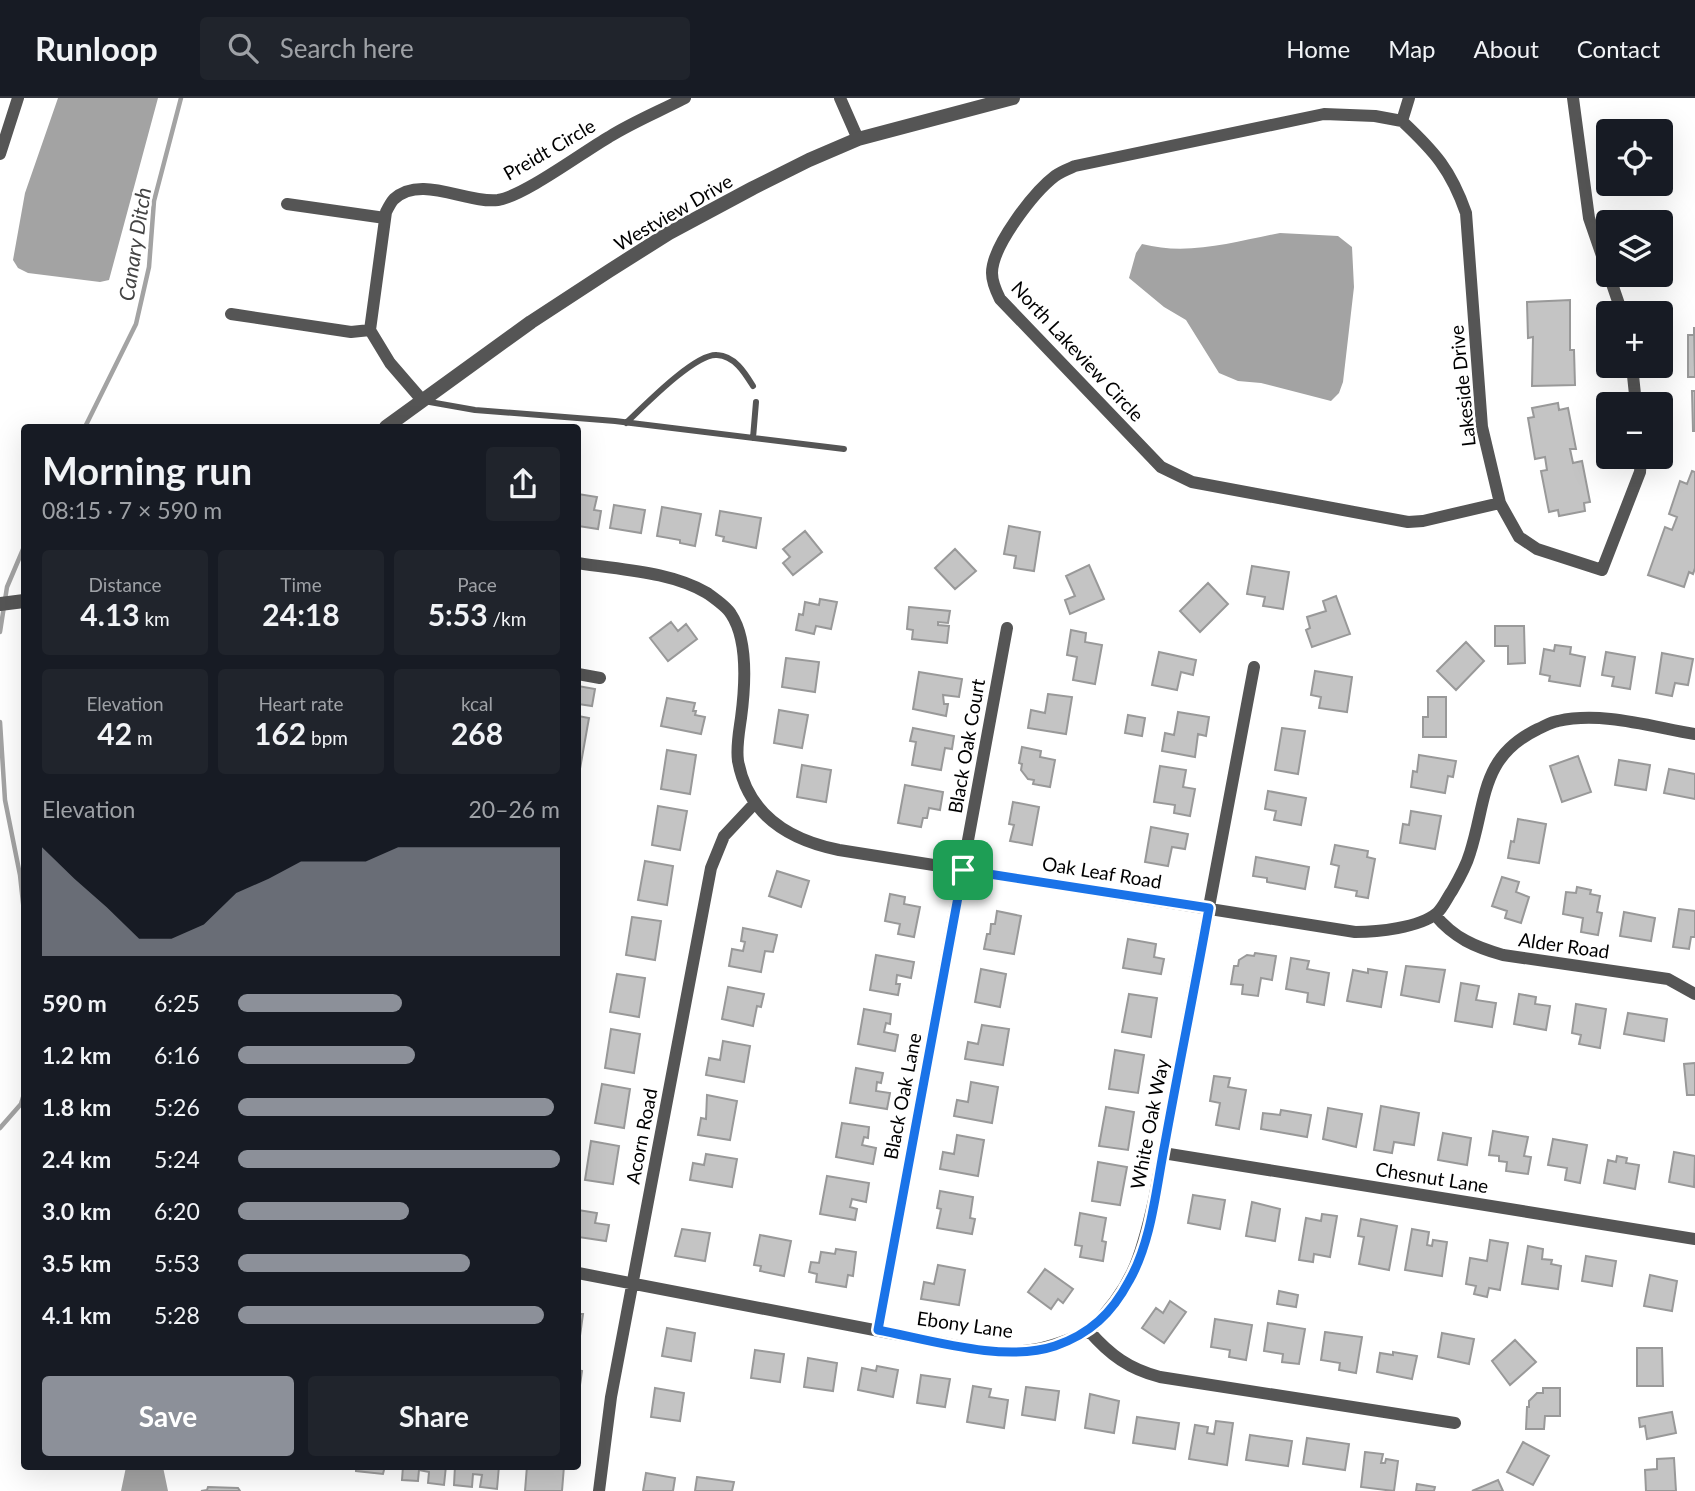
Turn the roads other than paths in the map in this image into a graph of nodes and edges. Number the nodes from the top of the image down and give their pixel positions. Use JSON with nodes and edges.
{"nodes":[{"id":1,"x":19,"y":98,"type":"edge"},
{"id":2,"x":685,"y":98,"type":"edge"},
{"id":3,"x":840,"y":98,"type":"edge"},
{"id":4,"x":1013,"y":98,"type":"edge"},
{"id":5,"x":1409,"y":98,"type":"edge"},
{"id":6,"x":1573,"y":98,"type":"edge"},
{"id":7,"x":1402,"y":121,"type":"junction"},
{"id":8,"x":858,"y":139,"type":"junction"},
{"id":9,"x":0,"y":155,"type":"edge"},
{"id":10,"x":288,"y":204,"type":"dead end"},
{"id":11,"x":385,"y":218,"type":"junction"},
{"id":12,"x":1596,"y":238,"type":"edge"},
{"id":13,"x":231,"y":314,"type":"dead end"},
{"id":14,"x":370,"y":330,"type":"junction"},
{"id":15,"x":753,"y":386,"type":"dead end"},
{"id":16,"x":422,"y":400,"type":"junction"},
{"id":17,"x":756,"y":401,"type":"dead end"},
{"id":18,"x":626,"y":422,"type":"junction"},
{"id":19,"x":390,"y":424,"type":"edge"},
{"id":20,"x":753,"y":438,"type":"junction"},
{"id":21,"x":844,"y":449,"type":"dead end"},
{"id":22,"x":1640,"y":469,"type":"edge"},
{"id":23,"x":1500,"y":503,"type":"junction"},
{"id":24,"x":581,"y":563,"type":"edge"},
{"id":25,"x":21,"y":601,"type":"edge"},
{"id":26,"x":0,"y":604,"type":"edge"},
{"id":27,"x":1007,"y":628,"type":"dead end"},
{"id":28,"x":1254,"y":667,"type":"dead end"},
{"id":29,"x":581,"y":675,"type":"edge"},
{"id":30,"x":600,"y":678,"type":"dead end"},
{"id":31,"x":1695,"y":734,"type":"edge"},
{"id":32,"x":755,"y":803,"type":"junction"},
{"id":33,"x":963,"y":870,"type":"junction"},
{"id":34,"x":1209,"y":908,"type":"junction"},
{"id":35,"x":1435,"y":915,"type":"junction"},
{"id":36,"x":1695,"y":994,"type":"edge"},
{"id":37,"x":1163,"y":1153,"type":"junction"},
{"id":38,"x":1695,"y":1239,"type":"edge"},
{"id":39,"x":581,"y":1274,"type":"edge"},
{"id":40,"x":632,"y":1283,"type":"junction"},
{"id":41,"x":878,"y":1330,"type":"junction"},
{"id":42,"x":1089,"y":1331,"type":"junction"},
{"id":43,"x":1455,"y":1423,"type":"dead end"},
{"id":44,"x":599,"y":1491,"type":"edge"}],
"edges":[{"from":1,"to":9,"type":"street"},
{"from":2,"to":11,"type":"street","name":"Preidt Circle"},
{"from":3,"to":8,"type":"street"},
{"from":4,"to":8,"type":"street","name":"Westview Drive"},
{"from":5,"to":7,"type":"street"},
{"from":6,"to":12,"type":"street"},
{"from":7,"to":23,"type":"street","name":"Lakeside Drive"},
{"from":7,"to":23,"type":"street","name":"North Lakeview Circle"},
{"from":8,"to":16,"type":"street","name":"Westview Drive"},
{"from":10,"to":11,"type":"street"},
{"from":11,"to":14,"type":"street"},
{"from":13,"to":14,"type":"street"},
{"from":14,"to":16,"type":"street"},
{"from":15,"to":18,"type":"lane"},
{"from":16,"to":18,"type":"lane"},
{"from":16,"to":19,"type":"street","name":"Westview Drive"},
{"from":17,"to":20,"type":"lane"},
{"from":18,"to":20,"type":"lane"},
{"from":20,"to":21,"type":"lane"},
{"from":22,"to":23,"type":"street","name":"Lakeside Drive"},
{"from":24,"to":32,"type":"street","name":"Oak Leaf Road"},
{"from":25,"to":26,"type":"street"},
{"from":27,"to":33,"type":"street","name":"Black Oak Court"},
{"from":28,"to":34,"type":"street","name":"White Oak Way"},
{"from":29,"to":30,"type":"street"},
{"from":31,"to":35,"type":"street"},
{"from":32,"to":33,"type":"street","name":"Oak Leaf Road"},
{"from":32,"to":40,"type":"street","name":"Acorn Road"},
{"from":33,"to":34,"type":"street","name":"Oak Leaf Road"},
{"from":33,"to":41,"type":"street","name":"Black Oak Lane"},
{"from":34,"to":35,"type":"street","name":"Oak Leaf Road"},
{"from":34,"to":37,"type":"street","name":"White Oak Way"},
{"from":35,"to":36,"type":"street","name":"Alder Road"},
{"from":37,"to":38,"type":"street","name":"Chesnut Lane"},
{"from":37,"to":42,"type":"street","name":"White Oak Way"},
{"from":39,"to":40,"type":"street","name":"Ebony Lane"},
{"from":40,"to":41,"type":"street","name":"Ebony Lane"},
{"from":40,"to":44,"type":"street","name":"Acorn Road"},
{"from":41,"to":42,"type":"street","name":"Ebony Lane"},
{"from":42,"to":43,"type":"street"}]}
